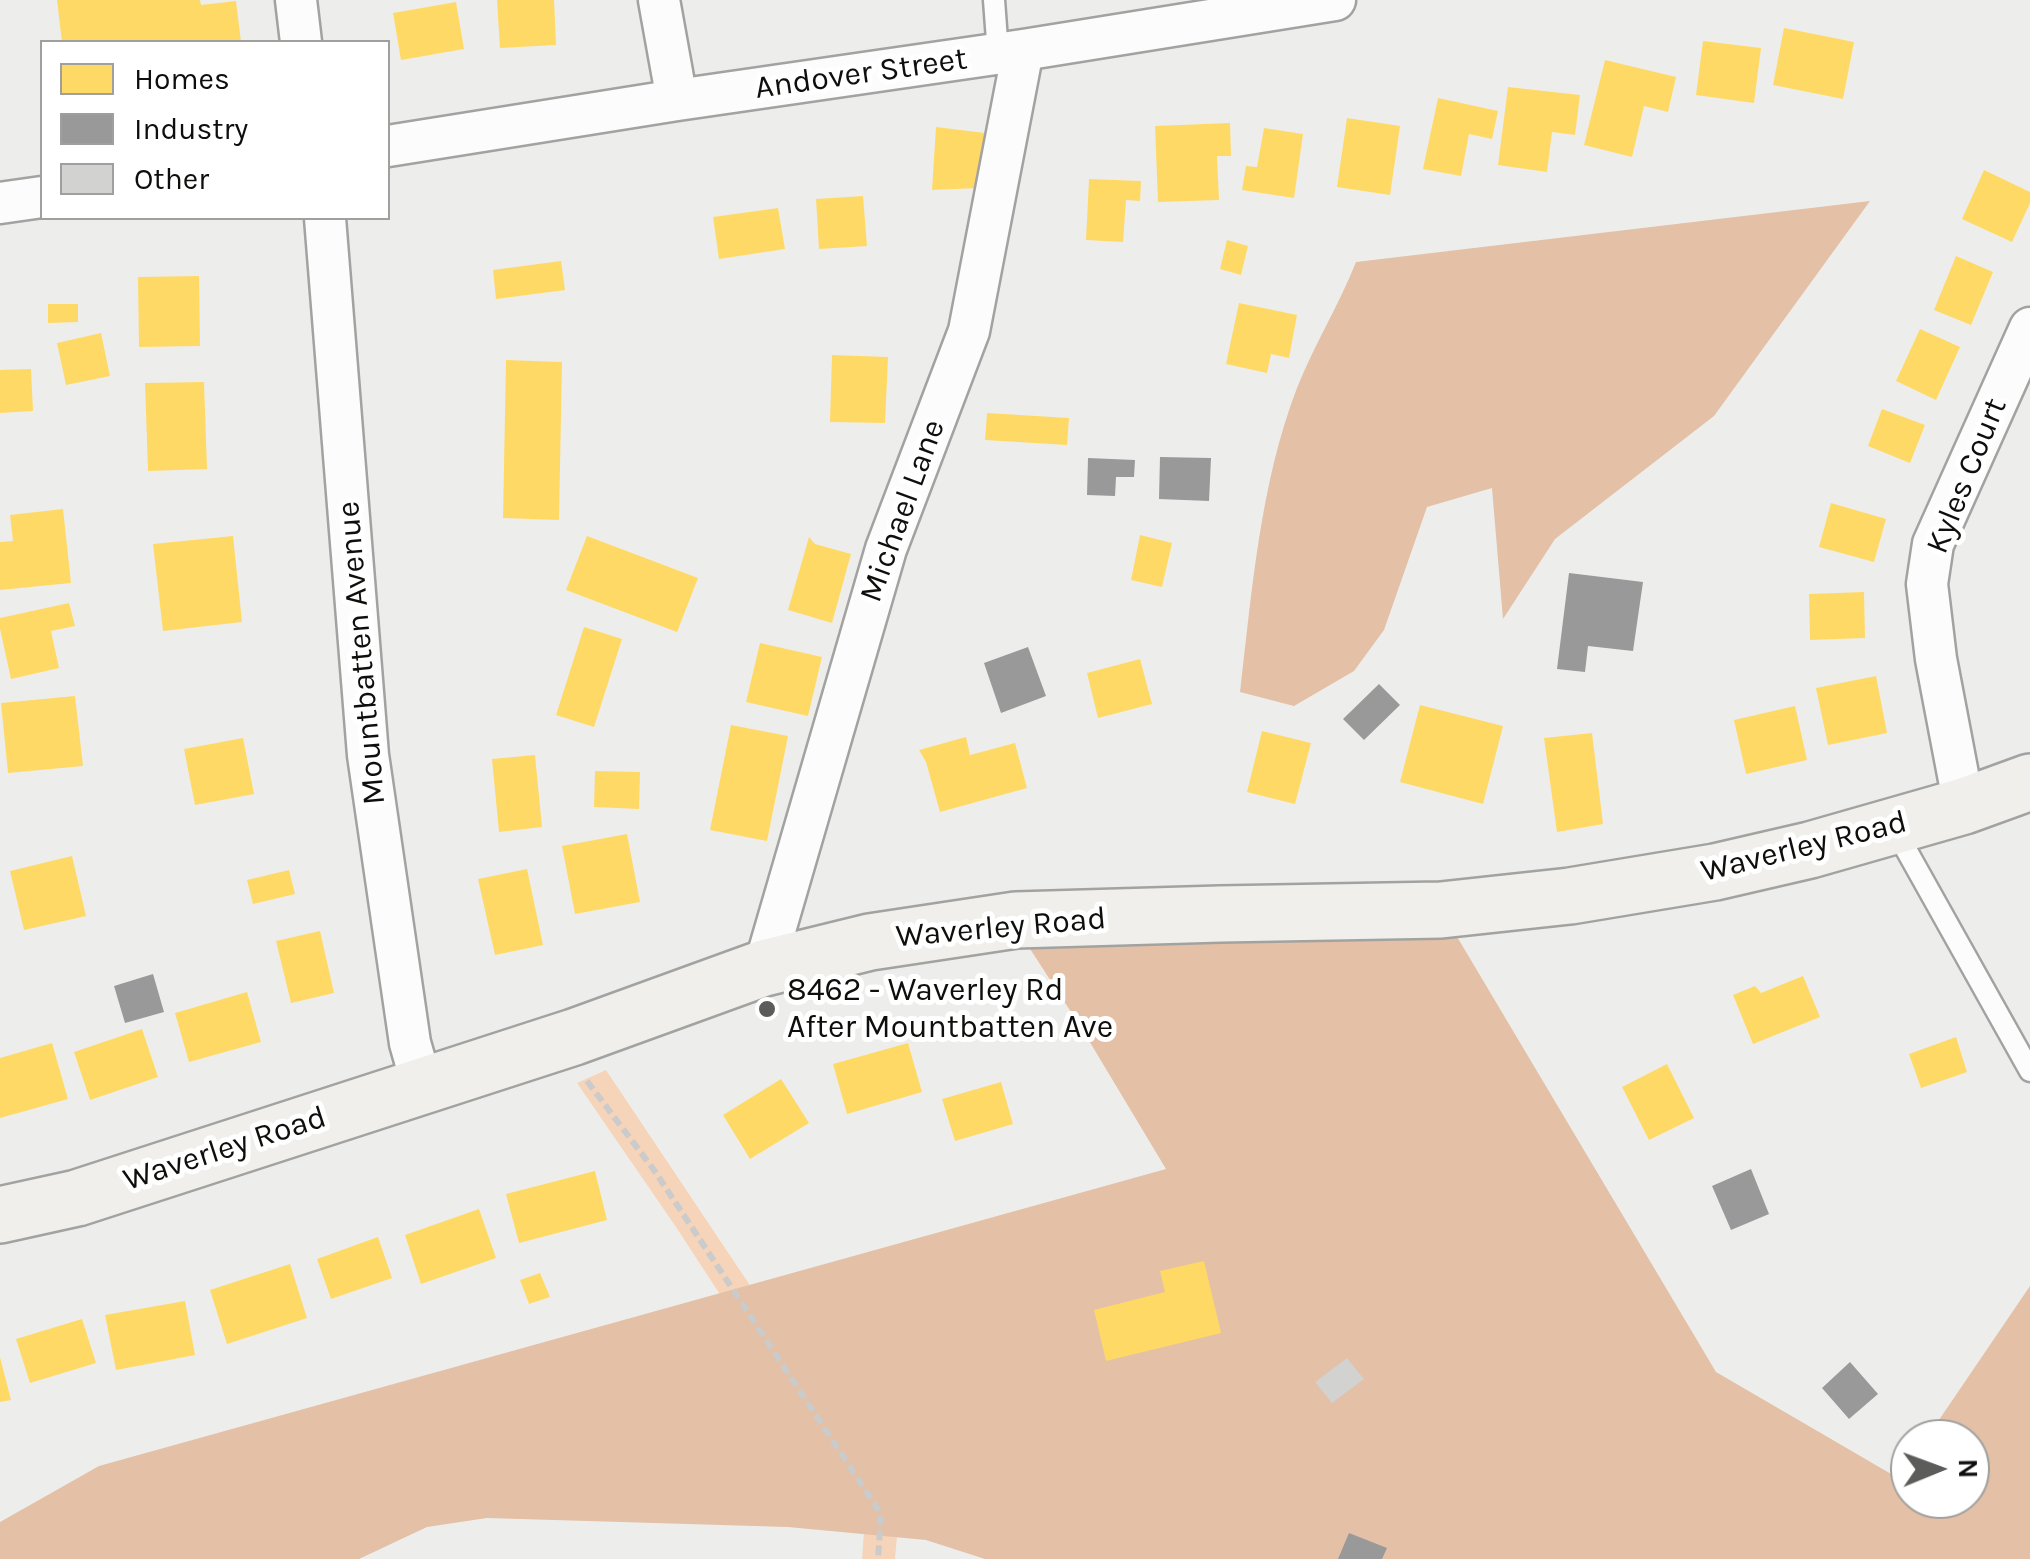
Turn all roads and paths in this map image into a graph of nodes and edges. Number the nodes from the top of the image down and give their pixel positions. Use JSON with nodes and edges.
{"nodes":[{"id":1,"x":296,"y":0,"type":"edge"},
{"id":2,"x":659,"y":0,"type":"edge"},
{"id":3,"x":994,"y":0,"type":"edge"},
{"id":4,"x":1309,"y":2,"type":"edge"},
{"id":5,"x":301,"y":40,"type":"edge"},
{"id":6,"x":1011,"y":52,"type":"junction"},
{"id":7,"x":677,"y":100,"type":"junction"},
{"id":8,"x":390,"y":146,"type":"edge"},
{"id":9,"x":40,"y":197,"type":"edge"},
{"id":10,"x":0,"y":204,"type":"edge"},
{"id":11,"x":325,"y":220,"type":"edge"},
{"id":12,"x":2030,"y":328,"type":"edge"},
{"id":13,"x":2030,"y":782,"type":"edge"},
{"id":14,"x":1964,"y":806,"type":"junction"},
{"id":15,"x":1893,"y":826,"type":"junction"},
{"id":16,"x":764,"y":968,"type":"junction"},
{"id":17,"x":574,"y":1038,"type":"junction"},
{"id":18,"x":2030,"y":1072,"type":"edge"},
{"id":19,"x":422,"y":1085,"type":"junction"},
{"id":20,"x":0,"y":1216,"type":"edge"},
{"id":21,"x":878,"y":1559,"type":"edge"}],
"edges":[{"from":1,"to":5,"type":"street"},
{"from":2,"to":7,"type":"street"},
{"from":3,"to":6,"type":"lane"},
{"from":4,"to":6,"type":"street","name":"Andover Street"},
{"from":6,"to":7,"type":"street","name":"Andover Street"},
{"from":6,"to":16,"type":"street","name":"Michael Lane"},
{"from":7,"to":8,"type":"street","name":"Andover Street"},
{"from":9,"to":10,"type":"street"},
{"from":11,"to":19,"type":"street","name":"Mountbatten Avenue"},
{"from":12,"to":14,"type":"street","name":"Kyles Court"},
{"from":13,"to":14,"type":"main road","name":"Waverley Road"},
{"from":14,"to":15,"type":"main road","name":"Waverley Road"},
{"from":15,"to":16,"type":"main road","name":"Waverley Road"},
{"from":15,"to":18,"type":"lane"},
{"from":16,"to":17,"type":"main road","name":"Waverley Road"},
{"from":17,"to":19,"type":"main road","name":"Waverley Road"},
{"from":17,"to":21,"type":"path"},
{"from":19,"to":20,"type":"main road","name":"Waverley Road"}]}
